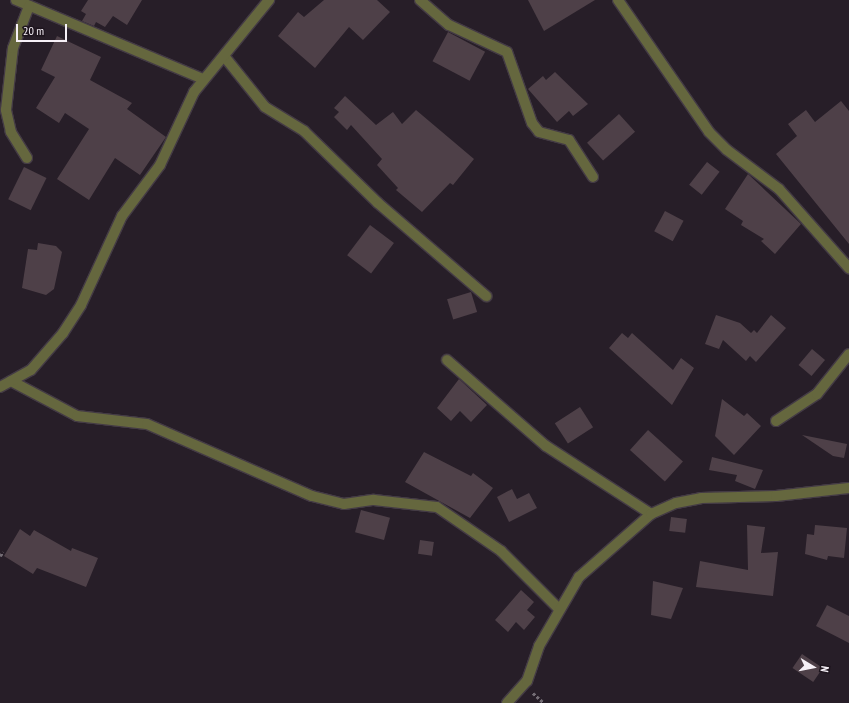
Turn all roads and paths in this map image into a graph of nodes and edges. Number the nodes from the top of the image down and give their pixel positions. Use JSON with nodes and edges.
{"nodes":[{"id":1,"x":16,"y":0,"type":"edge"},
{"id":2,"x":269,"y":0,"type":"edge"},
{"id":3,"x":420,"y":0,"type":"edge"},
{"id":4,"x":618,"y":0,"type":"edge"},
{"id":5,"x":29,"y":6,"type":"junction"},
{"id":6,"x":224,"y":56,"type":"junction"},
{"id":7,"x":204,"y":79,"type":"junction"},
{"id":8,"x":27,"y":158,"type":"dead end"},
{"id":9,"x":593,"y":177,"type":"dead end"},
{"id":10,"x":849,"y":268,"type":"edge"},
{"id":11,"x":486,"y":296,"type":"dead end"},
{"id":12,"x":849,"y":354,"type":"edge"},
{"id":13,"x":447,"y":360,"type":"dead end"},
{"id":14,"x":11,"y":381,"type":"junction"},
{"id":15,"x":0,"y":387,"type":"edge"},
{"id":16,"x":776,"y":421,"type":"dead end"},
{"id":17,"x":849,"y":488,"type":"edge"},
{"id":18,"x":651,"y":514,"type":"junction"},
{"id":19,"x":3,"y":552,"type":"dead end"},
{"id":20,"x":0,"y":556,"type":"edge"},
{"id":21,"x":558,"y":608,"type":"junction"},
{"id":22,"x":507,"y":703,"type":"edge"}],
"edges":[{"from":1,"to":5,"type":"street"},
{"from":2,"to":6,"type":"street"},
{"from":3,"to":9,"type":"street"},
{"from":4,"to":10,"type":"street"},
{"from":5,"to":7,"type":"street"},
{"from":5,"to":8,"type":"street"},
{"from":6,"to":7,"type":"street"},
{"from":6,"to":11,"type":"street"},
{"from":7,"to":14,"type":"street"},
{"from":12,"to":16,"type":"street"},
{"from":13,"to":18,"type":"street"},
{"from":14,"to":15,"type":"street"},
{"from":14,"to":21,"type":"street"},
{"from":17,"to":18,"type":"street"},
{"from":18,"to":21,"type":"street"},
{"from":19,"to":20,"type":"path"},
{"from":21,"to":22,"type":"street"}]}
